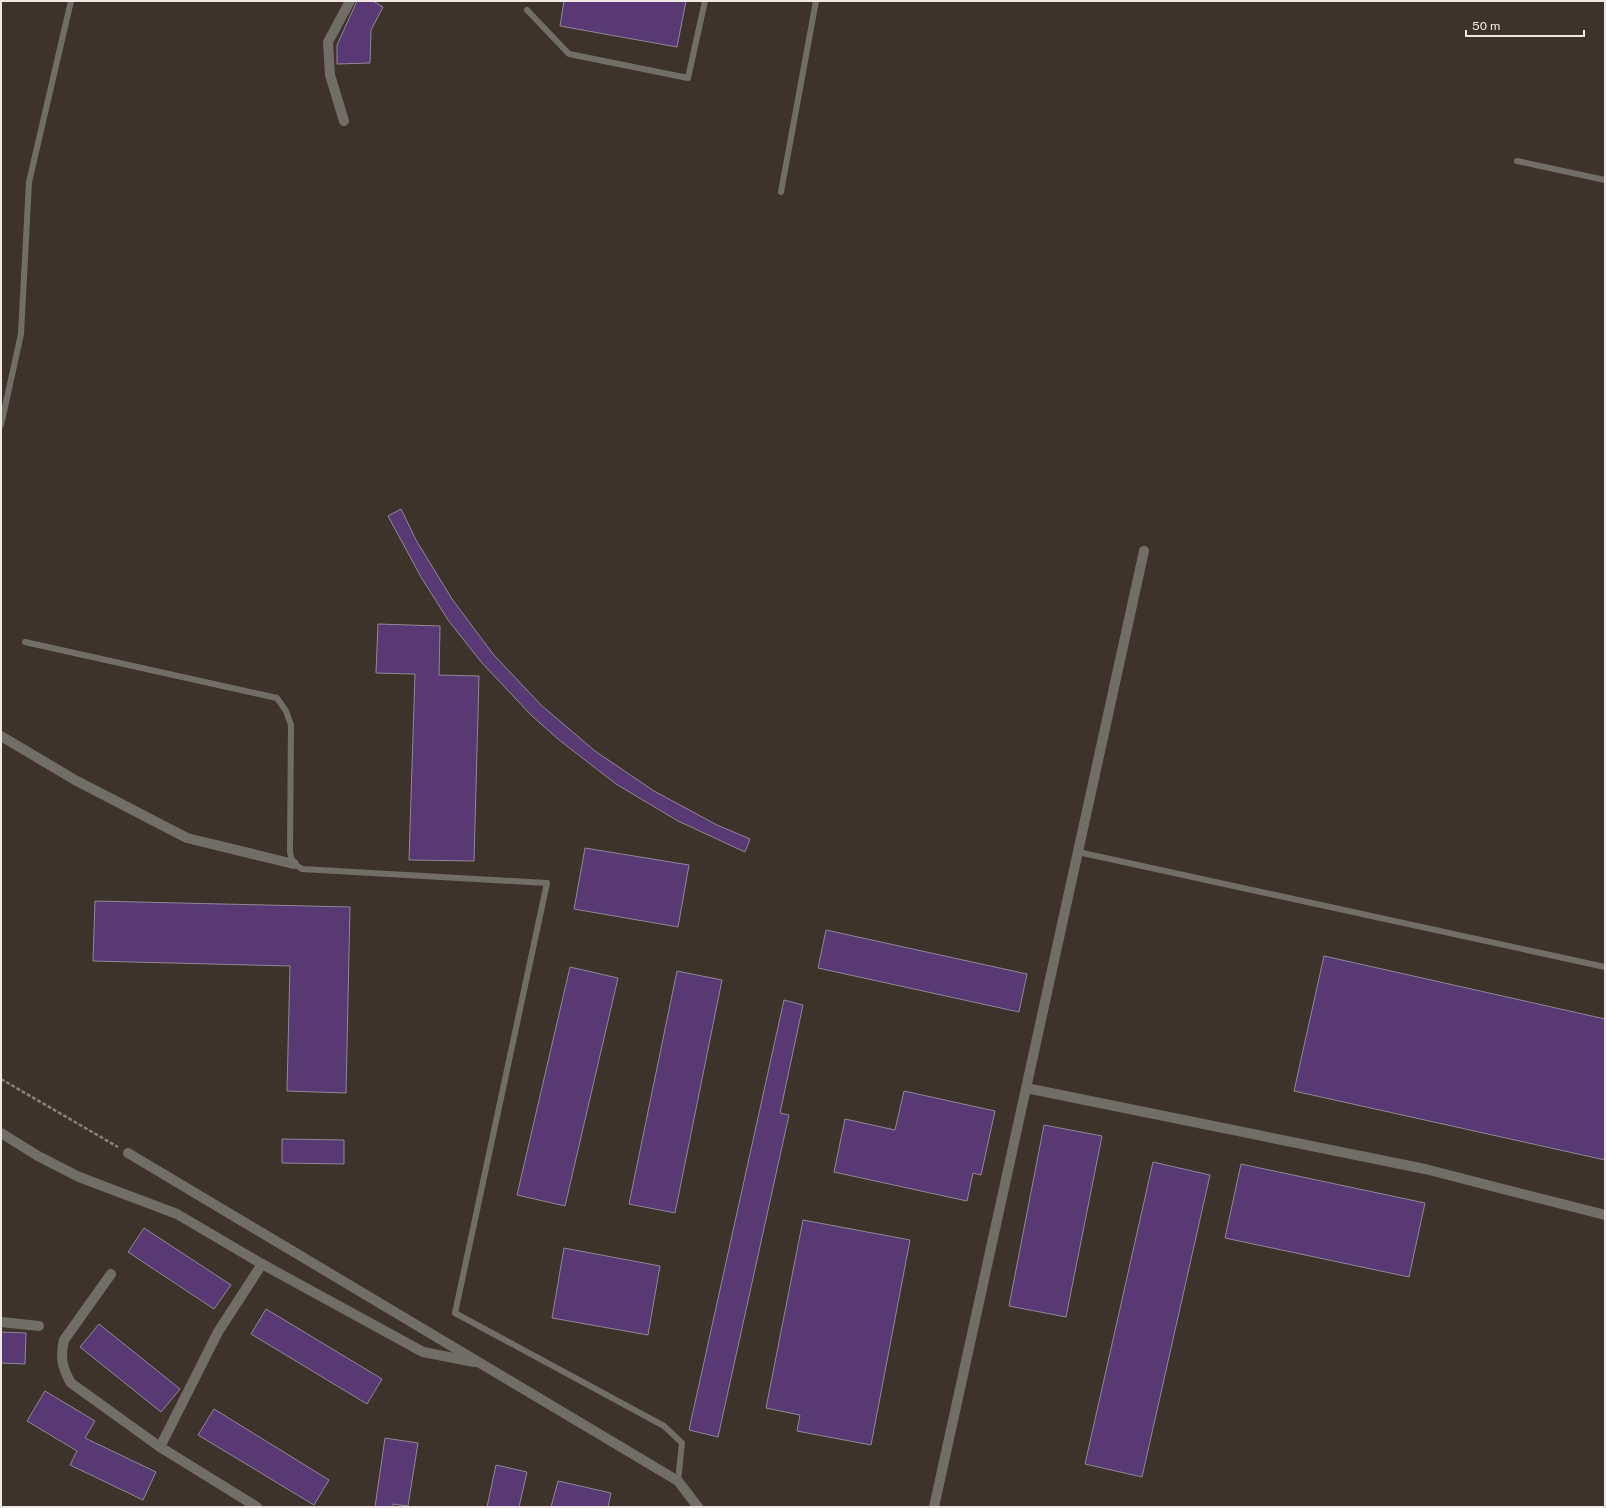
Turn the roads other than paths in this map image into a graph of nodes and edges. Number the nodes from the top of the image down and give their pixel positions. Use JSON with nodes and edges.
{"nodes":[{"id":1,"x":71,"y":1,"type":"edge"},
{"id":2,"x":350,"y":1,"type":"edge"},
{"id":3,"x":706,"y":1,"type":"edge"},
{"id":4,"x":816,"y":1,"type":"edge"},
{"id":5,"x":526,"y":10,"type":"dead end"},
{"id":6,"x":344,"y":121,"type":"dead end"},
{"id":7,"x":1517,"y":161,"type":"dead end"},
{"id":8,"x":1605,"y":180,"type":"edge"},
{"id":9,"x":781,"y":192,"type":"dead end"},
{"id":10,"x":1,"y":425,"type":"edge"},
{"id":11,"x":1144,"y":551,"type":"dead end"},
{"id":12,"x":25,"y":642,"type":"dead end"},
{"id":13,"x":1,"y":736,"type":"edge"},
{"id":14,"x":1078,"y":852,"type":"junction"},
{"id":15,"x":294,"y":864,"type":"junction"},
{"id":16,"x":1605,"y":967,"type":"edge"},
{"id":17,"x":1026,"y":1088,"type":"junction"},
{"id":18,"x":1,"y":1133,"type":"edge"},
{"id":19,"x":128,"y":1154,"type":"road end"},
{"id":20,"x":1605,"y":1215,"type":"edge"},
{"id":21,"x":262,"y":1264,"type":"junction"},
{"id":22,"x":111,"y":1274,"type":"dead end"},
{"id":23,"x":1,"y":1322,"type":"edge"},
{"id":24,"x":40,"y":1326,"type":"dead end"},
{"id":25,"x":481,"y":1363,"type":"junction"},
{"id":26,"x":160,"y":1447,"type":"junction"},
{"id":27,"x":678,"y":1481,"type":"junction"},
{"id":28,"x":257,"y":1507,"type":"edge"},
{"id":29,"x":698,"y":1507,"type":"edge"},
{"id":30,"x":934,"y":1507,"type":"edge"}],
"edges":[{"from":1,"to":10,"type":"lane"},
{"from":2,"to":6,"type":"street"},
{"from":3,"to":5,"type":"lane"},
{"from":4,"to":9,"type":"lane"},
{"from":7,"to":8,"type":"lane"},
{"from":11,"to":14,"type":"street"},
{"from":12,"to":15,"type":"lane"},
{"from":13,"to":15,"type":"street"},
{"from":14,"to":16,"type":"lane"},
{"from":14,"to":17,"type":"street"},
{"from":15,"to":27,"type":"lane"},
{"from":17,"to":20,"type":"street"},
{"from":17,"to":30,"type":"street"},
{"from":18,"to":21,"type":"street"},
{"from":19,"to":25,"type":"street"},
{"from":21,"to":25,"type":"street"},
{"from":21,"to":26,"type":"street"},
{"from":22,"to":26,"type":"street"},
{"from":23,"to":24,"type":"street"},
{"from":25,"to":27,"type":"street"},
{"from":26,"to":28,"type":"street"},
{"from":27,"to":29,"type":"street"}]}
